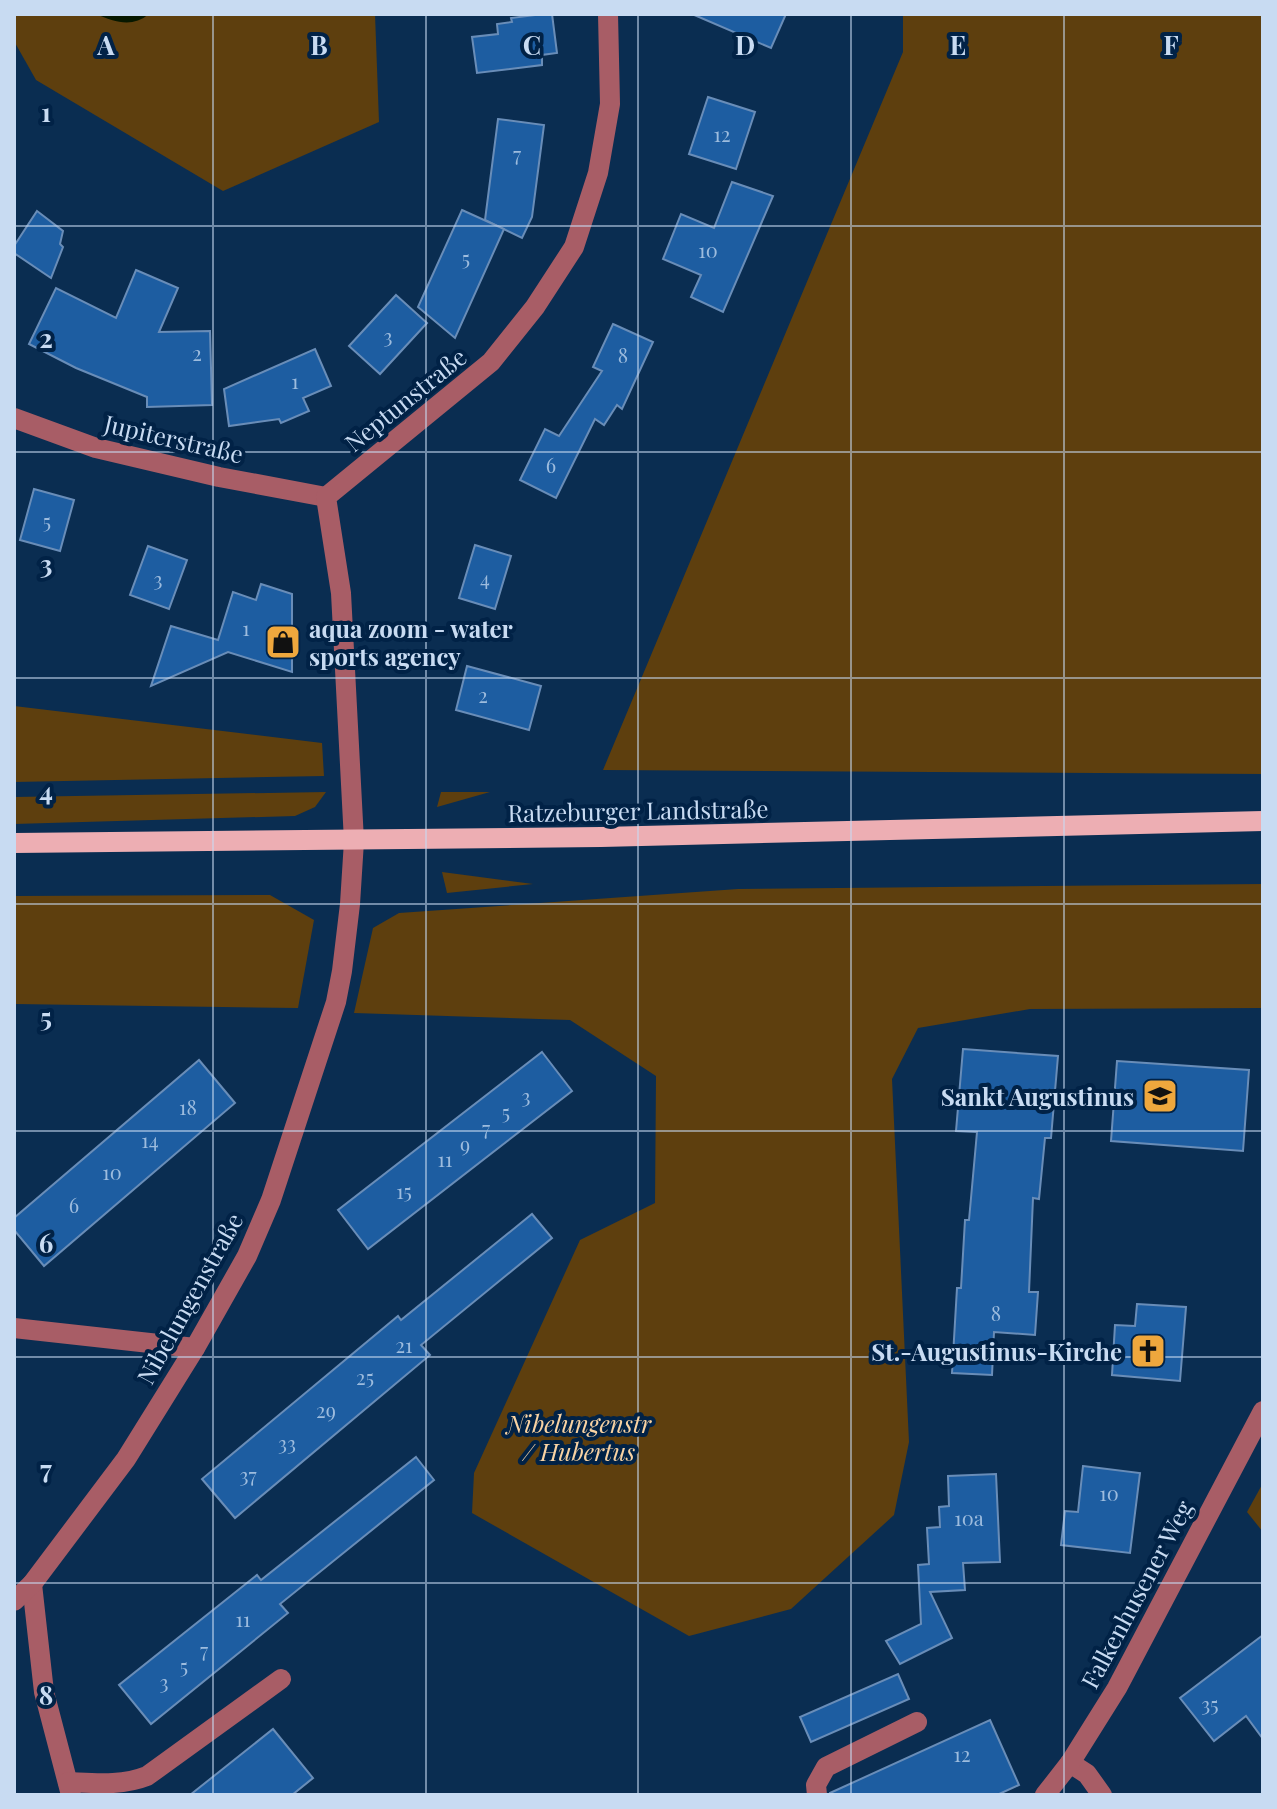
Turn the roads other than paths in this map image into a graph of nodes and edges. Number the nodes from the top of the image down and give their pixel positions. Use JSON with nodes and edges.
{"nodes":[{"id":1,"x":608,"y":14,"type":"edge"},
{"id":2,"x":14,"y":418,"type":"edge"},
{"id":3,"x":326,"y":497,"type":"junction"},
{"id":4,"x":1263,"y":821,"type":"edge"},
{"id":5,"x":354,"y":841,"type":"junction"},
{"id":6,"x":14,"y":843,"type":"edge"},
{"id":7,"x":14,"y":1328,"type":"edge"},
{"id":8,"x":195,"y":1348,"type":"junction"},
{"id":9,"x":1263,"y":1411,"type":"edge"},
{"id":10,"x":32,"y":1584,"type":"junction"},
{"id":11,"x":14,"y":1601,"type":"edge"},
{"id":12,"x":281,"y":1679,"type":"dead end"},
{"id":13,"x":917,"y":1722,"type":"dead end"},
{"id":14,"x":1070,"y":1763,"type":"junction"},
{"id":15,"x":70,"y":1789,"type":"edge"},
{"id":16,"x":817,"y":1795,"type":"edge"},
{"id":17,"x":1045,"y":1795,"type":"edge"},
{"id":18,"x":1102,"y":1795,"type":"edge"}],
"edges":[{"from":1,"to":3,"type":"street","name":"Neptunstraße"},
{"from":2,"to":3,"type":"street","name":"Jupiterstraße"},
{"from":3,"to":5,"type":"street"},
{"from":4,"to":5,"type":"main road","name":"Ratzeburger Landstraße"},
{"from":5,"to":6,"type":"main road","name":"Ratzeburger Landstraße"},
{"from":5,"to":8,"type":"street","name":"Nibelungenstraße"},
{"from":7,"to":8,"type":"street"},
{"from":8,"to":10,"type":"street","name":"Nibelungenstraße"},
{"from":9,"to":14,"type":"street","name":"Falkenhusener Weg"},
{"from":10,"to":11,"type":"street","name":"Nibelungenstraße"},
{"from":10,"to":15,"type":"street"},
{"from":12,"to":15,"type":"street"},
{"from":13,"to":16,"type":"street"},
{"from":14,"to":17,"type":"street","name":"Falkenhusener Weg"},
{"from":14,"to":18,"type":"street"}]}
